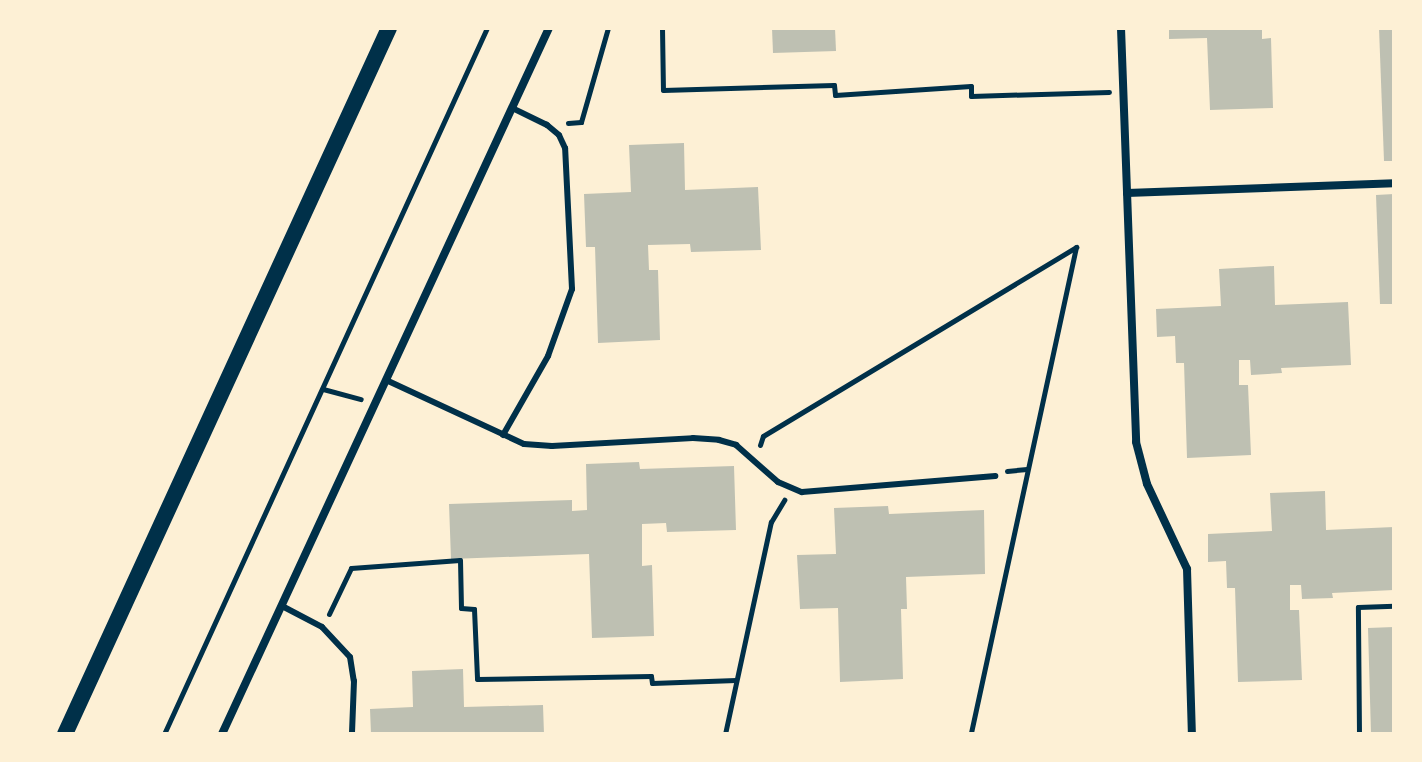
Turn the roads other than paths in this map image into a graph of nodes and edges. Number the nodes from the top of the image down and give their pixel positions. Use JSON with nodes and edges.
{"nodes":[{"id":1,"x":389,"y":28,"type":"edge"},
{"id":2,"x":549,"y":28,"type":"edge"},
{"id":3,"x":1121,"y":28,"type":"edge"},
{"id":4,"x":512,"y":108,"type":"junction"},
{"id":5,"x":1394,"y":183,"type":"edge"},
{"id":6,"x":1127,"y":193,"type":"junction"},
{"id":7,"x":386,"y":380,"type":"junction"},
{"id":8,"x":503,"y":435,"type":"junction"},
{"id":9,"x":995,"y":476,"type":"dead end"},
{"id":10,"x":282,"y":606,"type":"junction"},
{"id":11,"x":65,"y":734,"type":"edge"},
{"id":12,"x":222,"y":734,"type":"edge"},
{"id":13,"x":352,"y":734,"type":"edge"},
{"id":14,"x":1192,"y":734,"type":"edge"}],
"edges":[{"from":1,"to":11,"type":"main road"},
{"from":2,"to":4,"type":"street"},
{"from":3,"to":6,"type":"street"},
{"from":4,"to":7,"type":"street"},
{"from":4,"to":8,"type":"lane"},
{"from":5,"to":6,"type":"street"},
{"from":6,"to":14,"type":"street"},
{"from":7,"to":8,"type":"lane"},
{"from":7,"to":10,"type":"street"},
{"from":8,"to":9,"type":"lane"},
{"from":10,"to":12,"type":"street"},
{"from":10,"to":13,"type":"lane"}]}
